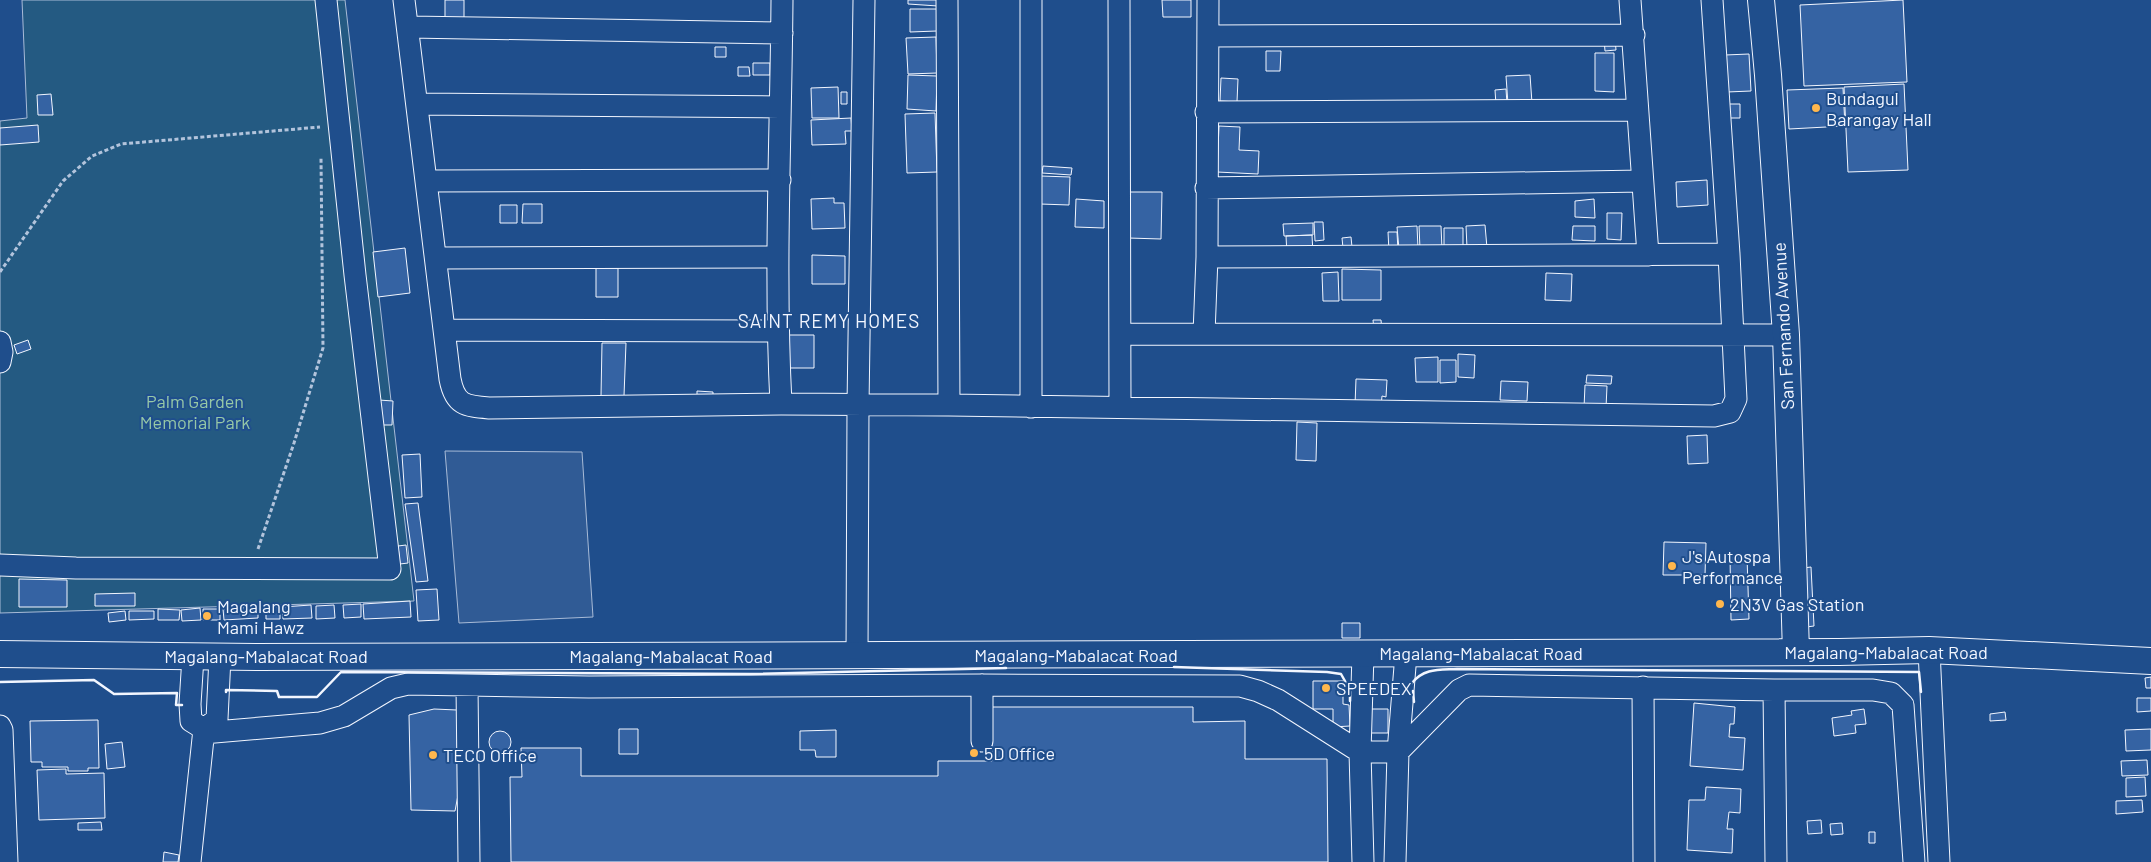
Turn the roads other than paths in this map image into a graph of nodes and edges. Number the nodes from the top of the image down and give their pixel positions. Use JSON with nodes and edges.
{"nodes":[{"id":1,"x":326,"y":0,"type":"edge"},
{"id":2,"x":404,"y":0,"type":"edge"},
{"id":3,"x":782,"y":0,"type":"edge"},
{"id":4,"x":864,"y":0,"type":"edge"},
{"id":5,"x":947,"y":0,"type":"edge"},
{"id":6,"x":1032,"y":0,"type":"edge"},
{"id":7,"x":1119,"y":0,"type":"edge"},
{"id":8,"x":1208,"y":0,"type":"edge"},
{"id":9,"x":1630,"y":0,"type":"edge"},
{"id":10,"x":1712,"y":0,"type":"edge"},
{"id":11,"x":1761,"y":0,"type":"edge"},
{"id":12,"x":409,"y":27,"type":"junction"},
{"id":13,"x":782,"y":33,"type":"junction"},
{"id":14,"x":1634,"y":35,"type":"junction"},
{"id":15,"x":1208,"y":36,"type":"junction"},
{"id":16,"x":417,"y":104,"type":"junction"},
{"id":17,"x":780,"y":107,"type":"junction"},
{"id":18,"x":1637,"y":110,"type":"junction"},
{"id":19,"x":1206,"y":112,"type":"junction"},
{"id":20,"x":780,"y":180,"type":"junction"},
{"id":21,"x":427,"y":181,"type":"junction"},
{"id":22,"x":1642,"y":181,"type":"junction"},
{"id":23,"x":1206,"y":188,"type":"junction"},
{"id":24,"x":1729,"y":254,"type":"junction"},
{"id":25,"x":1648,"y":255,"type":"junction"},
{"id":26,"x":777,"y":257,"type":"junction"},
{"id":27,"x":1207,"y":257,"type":"junction"},
{"id":28,"x":437,"y":258,"type":"junction"},
{"id":29,"x":445,"y":330,"type":"junction"},
{"id":30,"x":777,"y":331,"type":"junction"},
{"id":31,"x":1120,"y":334,"type":"junction"},
{"id":32,"x":1204,"y":334,"type":"junction"},
{"id":33,"x":1786,"y":335,"type":"junction"},
{"id":34,"x":1733,"y":336,"type":"junction"},
{"id":35,"x":0,"y":342,"type":"edge"},
{"id":36,"x":0,"y":362,"type":"edge"},
{"id":37,"x":781,"y":404,"type":"junction"},
{"id":38,"x":949,"y":405,"type":"junction"},
{"id":39,"x":858,"y":406,"type":"junction"},
{"id":40,"x":1031,"y":407,"type":"junction"},
{"id":41,"x":1120,"y":407,"type":"junction"},
{"id":42,"x":0,"y":565,"type":"edge"},
{"id":43,"x":0,"y":649,"type":"edge"},
{"id":44,"x":1929,"y":650,"type":"junction"},
{"id":45,"x":1796,"y":652,"type":"junction"},
{"id":46,"x":1363,"y":654,"type":"junction"},
{"id":47,"x":1406,"y":654,"type":"junction"},
{"id":48,"x":193,"y":656,"type":"junction"},
{"id":49,"x":857,"y":656,"type":"junction"},
{"id":50,"x":220,"y":657,"type":"junction"},
{"id":51,"x":2151,"y":661,"type":"edge"},
{"id":52,"x":191,"y":685,"type":"junction"},
{"id":53,"x":982,"y":685,"type":"junction"},
{"id":54,"x":218,"y":686,"type":"junction"},
{"id":55,"x":467,"y":686,"type":"junction"},
{"id":56,"x":1643,"y":687,"type":"junction"},
{"id":57,"x":1774,"y":690,"type":"junction"},
{"id":58,"x":0,"y":726,"type":"edge"},
{"id":59,"x":204,"y":731,"type":"junction"},
{"id":60,"x":982,"y":741,"type":"dead end"},
{"id":61,"x":1360,"y":752,"type":"junction"},
{"id":62,"x":1398,"y":752,"type":"junction"},
{"id":63,"x":7,"y":862,"type":"edge"},
{"id":64,"x":190,"y":862,"type":"edge"},
{"id":65,"x":469,"y":862,"type":"edge"},
{"id":66,"x":1363,"y":862,"type":"edge"},
{"id":67,"x":1395,"y":862,"type":"edge"},
{"id":68,"x":1644,"y":862,"type":"edge"},
{"id":69,"x":1776,"y":862,"type":"edge"},
{"id":70,"x":1914,"y":862,"type":"edge"},
{"id":71,"x":1939,"y":862,"type":"edge"}],
"edges":[{"from":1,"to":42,"type":"street"},
{"from":2,"to":12,"type":"street"},
{"from":3,"to":13,"type":"street"},
{"from":4,"to":39,"type":"street"},
{"from":5,"to":38,"type":"street"},
{"from":6,"to":40,"type":"street"},
{"from":7,"to":31,"type":"street"},
{"from":8,"to":15,"type":"street"},
{"from":9,"to":14,"type":"street"},
{"from":10,"to":24,"type":"street"},
{"from":11,"to":33,"type":"main road","name":"San Fernando Avenue"},
{"from":12,"to":13,"type":"street"},
{"from":12,"to":16,"type":"street"},
{"from":13,"to":17,"type":"street"},
{"from":14,"to":15,"type":"street"},
{"from":14,"to":18,"type":"street"},
{"from":15,"to":19,"type":"street"},
{"from":16,"to":17,"type":"street"},
{"from":16,"to":21,"type":"street"},
{"from":17,"to":20,"type":"street"},
{"from":18,"to":19,"type":"street"},
{"from":18,"to":22,"type":"street"},
{"from":19,"to":23,"type":"street"},
{"from":20,"to":21,"type":"street"},
{"from":20,"to":26,"type":"street"},
{"from":21,"to":28,"type":"street"},
{"from":22,"to":23,"type":"street"},
{"from":22,"to":25,"type":"street"},
{"from":23,"to":27,"type":"street"},
{"from":24,"to":25,"type":"street"},
{"from":24,"to":34,"type":"street"},
{"from":25,"to":27,"type":"street"},
{"from":26,"to":28,"type":"street"},
{"from":26,"to":30,"type":"street"},
{"from":27,"to":32,"type":"street"},
{"from":28,"to":29,"type":"street"},
{"from":29,"to":30,"type":"street"},
{"from":29,"to":37,"type":"street"},
{"from":30,"to":37,"type":"street"},
{"from":31,"to":32,"type":"street"},
{"from":31,"to":41,"type":"street"},
{"from":32,"to":34,"type":"street"},
{"from":33,"to":34,"type":"street"},
{"from":33,"to":45,"type":"main road","name":"San Fernando Avenue"},
{"from":34,"to":41,"type":"street"},
{"from":35,"to":36,"type":"street"},
{"from":37,"to":39,"type":"street"},
{"from":38,"to":39,"type":"street"},
{"from":38,"to":40,"type":"street"},
{"from":39,"to":49,"type":"street"},
{"from":40,"to":41,"type":"street"},
{"from":43,"to":48,"type":"main road","name":"Magalang-Mabalacat Road"},
{"from":44,"to":45,"type":"main road","name":"Magalang-Mabalacat Road"},
{"from":44,"to":51,"type":"main road","name":"Magalang-Mabalacat Road"},
{"from":44,"to":71,"type":"street"},
{"from":45,"to":47,"type":"main road","name":"Magalang-Mabalacat Road"},
{"from":46,"to":47,"type":"main road","name":"Magalang-Mabalacat Road"},
{"from":46,"to":49,"type":"main road","name":"Magalang-Mabalacat Road"},
{"from":46,"to":61,"type":"street"},
{"from":47,"to":62,"type":"street"},
{"from":48,"to":50,"type":"main road","name":"Magalang-Mabalacat Road"},
{"from":48,"to":52,"type":"street"},
{"from":49,"to":50,"type":"main road","name":"Magalang-Mabalacat Road"},
{"from":50,"to":54,"type":"street"},
{"from":52,"to":54,"type":"street"},
{"from":52,"to":59,"type":"street"},
{"from":53,"to":55,"type":"street"},
{"from":53,"to":60,"type":"street"},
{"from":53,"to":61,"type":"street"},
{"from":54,"to":59,"type":"street"},
{"from":55,"to":59,"type":"street"},
{"from":55,"to":65,"type":"street"},
{"from":56,"to":57,"type":"street"},
{"from":56,"to":62,"type":"street"},
{"from":56,"to":68,"type":"street"},
{"from":57,"to":69,"type":"street"},
{"from":57,"to":70,"type":"street"},
{"from":58,"to":63,"type":"street"},
{"from":59,"to":64,"type":"street"},
{"from":61,"to":62,"type":"street"},
{"from":61,"to":66,"type":"street"},
{"from":62,"to":67,"type":"street"}]}
